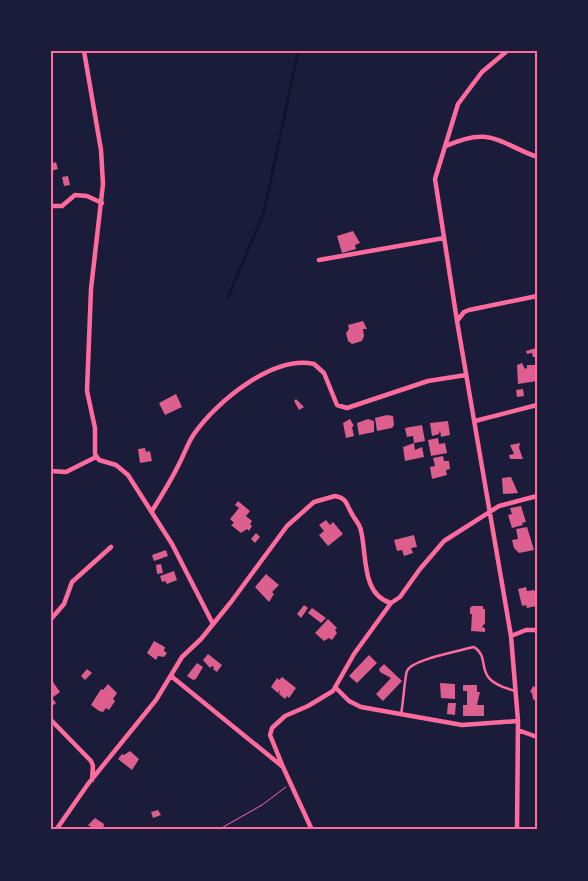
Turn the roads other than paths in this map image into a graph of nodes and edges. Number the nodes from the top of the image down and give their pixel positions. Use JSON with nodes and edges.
{"nodes":[{"id":1,"x":84,"y":51,"type":"edge"},
{"id":2,"x":507,"y":51,"type":"edge"},
{"id":3,"x":446,"y":146,"type":"junction"},
{"id":4,"x":537,"y":157,"type":"edge"},
{"id":5,"x":102,"y":203,"type":"junction"},
{"id":6,"x":51,"y":206,"type":"edge"},
{"id":7,"x":444,"y":238,"type":"junction"},
{"id":8,"x":319,"y":260,"type":"dead end"},
{"id":9,"x":537,"y":296,"type":"edge"},
{"id":10,"x":457,"y":322,"type":"junction"},
{"id":11,"x":466,"y":375,"type":"junction"},
{"id":12,"x":537,"y":405,"type":"edge"},
{"id":13,"x":475,"y":421,"type":"junction"},
{"id":14,"x":96,"y":457,"type":"junction"},
{"id":15,"x":51,"y":471,"type":"edge"},
{"id":16,"x":537,"y":496,"type":"edge"},
{"id":17,"x":152,"y":512,"type":"junction"},
{"id":18,"x":490,"y":514,"type":"junction"},
{"id":19,"x":111,"y":547,"type":"dead end"},
{"id":20,"x":391,"y":603,"type":"junction"},
{"id":21,"x":51,"y":619,"type":"edge"},
{"id":22,"x":213,"y":624,"type":"junction"},
{"id":23,"x":537,"y":630,"type":"edge"},
{"id":24,"x":511,"y":636,"type":"junction"},
{"id":25,"x":172,"y":676,"type":"junction"},
{"id":26,"x":336,"y":688,"type":"junction"},
{"id":27,"x":516,"y":691,"type":"junction"},
{"id":28,"x":402,"y":714,"type":"junction"},
{"id":29,"x":51,"y":720,"type":"edge"},
{"id":30,"x":518,"y":721,"type":"junction"},
{"id":31,"x":518,"y":730,"type":"junction"},
{"id":32,"x":537,"y":737,"type":"edge"},
{"id":33,"x":283,"y":767,"type":"junction"},
{"id":34,"x":92,"y":780,"type":"junction"},
{"id":35,"x":56,"y":830,"type":"edge"},
{"id":36,"x":312,"y":830,"type":"edge"},
{"id":37,"x":517,"y":830,"type":"edge"}],
"edges":[{"from":1,"to":5,"type":"street"},
{"from":2,"to":3,"type":"street"},
{"from":3,"to":4,"type":"street"},
{"from":3,"to":7,"type":"street"},
{"from":5,"to":6,"type":"street"},
{"from":5,"to":14,"type":"street"},
{"from":7,"to":8,"type":"street"},
{"from":7,"to":10,"type":"street"},
{"from":9,"to":10,"type":"street"},
{"from":10,"to":11,"type":"street"},
{"from":11,"to":13,"type":"street"},
{"from":11,"to":17,"type":"street"},
{"from":12,"to":13,"type":"street"},
{"from":13,"to":18,"type":"street"},
{"from":14,"to":15,"type":"street"},
{"from":14,"to":17,"type":"street"},
{"from":16,"to":18,"type":"street"},
{"from":17,"to":22,"type":"street"},
{"from":18,"to":20,"type":"street"},
{"from":18,"to":24,"type":"street"},
{"from":19,"to":21,"type":"street"},
{"from":20,"to":22,"type":"street"},
{"from":20,"to":26,"type":"street"},
{"from":22,"to":25,"type":"street"},
{"from":23,"to":24,"type":"street"},
{"from":24,"to":27,"type":"street"},
{"from":25,"to":33,"type":"street"},
{"from":25,"to":34,"type":"street"},
{"from":26,"to":28,"type":"street"},
{"from":26,"to":33,"type":"street"},
{"from":27,"to":28,"type":"lane"},
{"from":27,"to":30,"type":"street"},
{"from":28,"to":30,"type":"street"},
{"from":29,"to":34,"type":"street"},
{"from":30,"to":31,"type":"street"},
{"from":31,"to":32,"type":"street"},
{"from":31,"to":37,"type":"street"},
{"from":33,"to":36,"type":"street"},
{"from":34,"to":35,"type":"street"}]}
